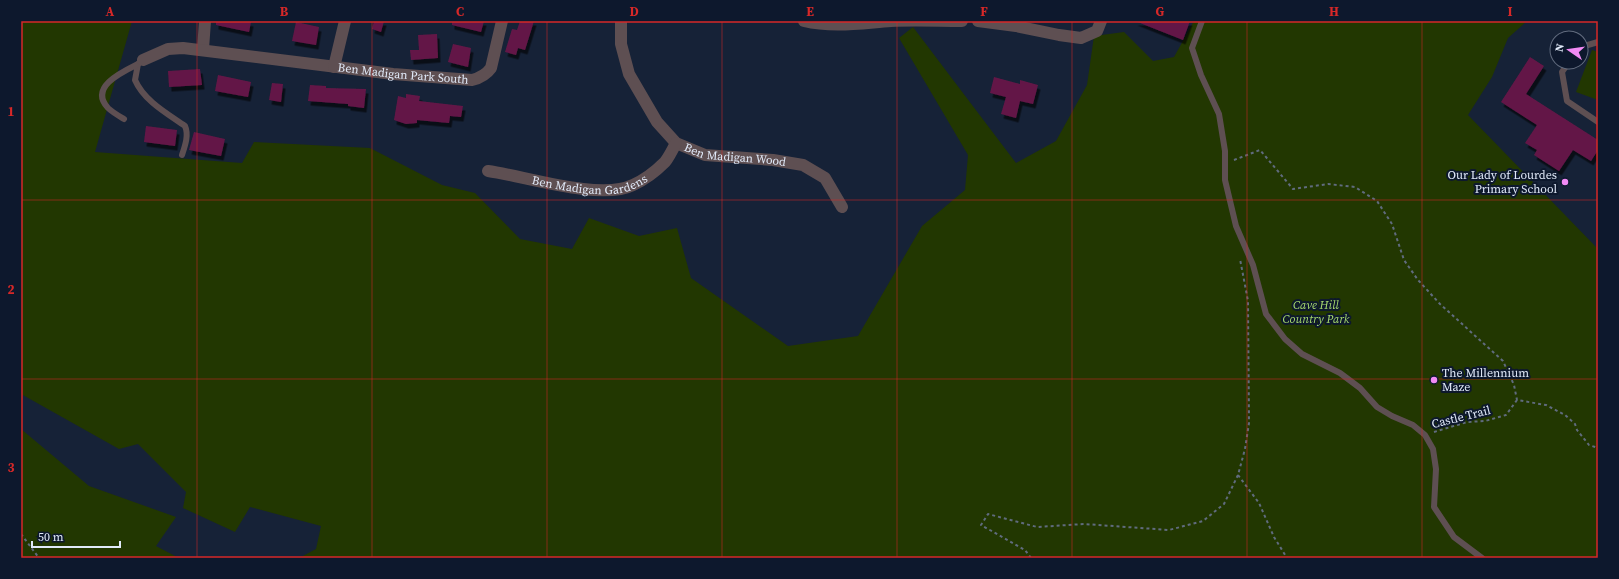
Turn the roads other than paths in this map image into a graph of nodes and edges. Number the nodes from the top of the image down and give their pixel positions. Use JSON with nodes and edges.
{"nodes":[{"id":1,"x":205,"y":21,"type":"edge"},
{"id":2,"x":345,"y":21,"type":"edge"},
{"id":3,"x":502,"y":21,"type":"edge"},
{"id":4,"x":621,"y":21,"type":"edge"},
{"id":5,"x":804,"y":21,"type":"edge"},
{"id":6,"x":962,"y":21,"type":"edge"},
{"id":7,"x":978,"y":21,"type":"edge"},
{"id":8,"x":1101,"y":21,"type":"edge"},
{"id":9,"x":1202,"y":21,"type":"edge"},
{"id":10,"x":203,"y":49,"type":"junction"},
{"id":11,"x":141,"y":62,"type":"junction"},
{"id":12,"x":334,"y":67,"type":"junction"},
{"id":13,"x":1563,"y":70,"type":"edge"},
{"id":14,"x":124,"y":119,"type":"dead end"},
{"id":15,"x":1598,"y":122,"type":"edge"},
{"id":16,"x":676,"y":143,"type":"junction"},
{"id":17,"x":182,"y":156,"type":"dead end"},
{"id":18,"x":488,"y":171,"type":"dead end"},
{"id":19,"x":842,"y":207,"type":"dead end"},
{"id":20,"x":1482,"y":558,"type":"edge"}],
"edges":[{"from":1,"to":10,"type":"street"},
{"from":2,"to":12,"type":"street"},
{"from":3,"to":12,"type":"street","name":"Ben Madigan Park South"},
{"from":4,"to":16,"type":"street","name":"Ben Madigan Wood"},
{"from":5,"to":6,"type":"street"},
{"from":7,"to":8,"type":"street"},
{"from":9,"to":20,"type":"lane"},
{"from":10,"to":11,"type":"street","name":"Ben Madigan Park South"},
{"from":10,"to":12,"type":"street","name":"Ben Madigan Park South"},
{"from":11,"to":14,"type":"lane"},
{"from":11,"to":17,"type":"lane"},
{"from":13,"to":15,"type":"lane"},
{"from":16,"to":18,"type":"street","name":"Ben Madigan Gardens"},
{"from":16,"to":19,"type":"street","name":"Ben Madigan Wood"}]}
